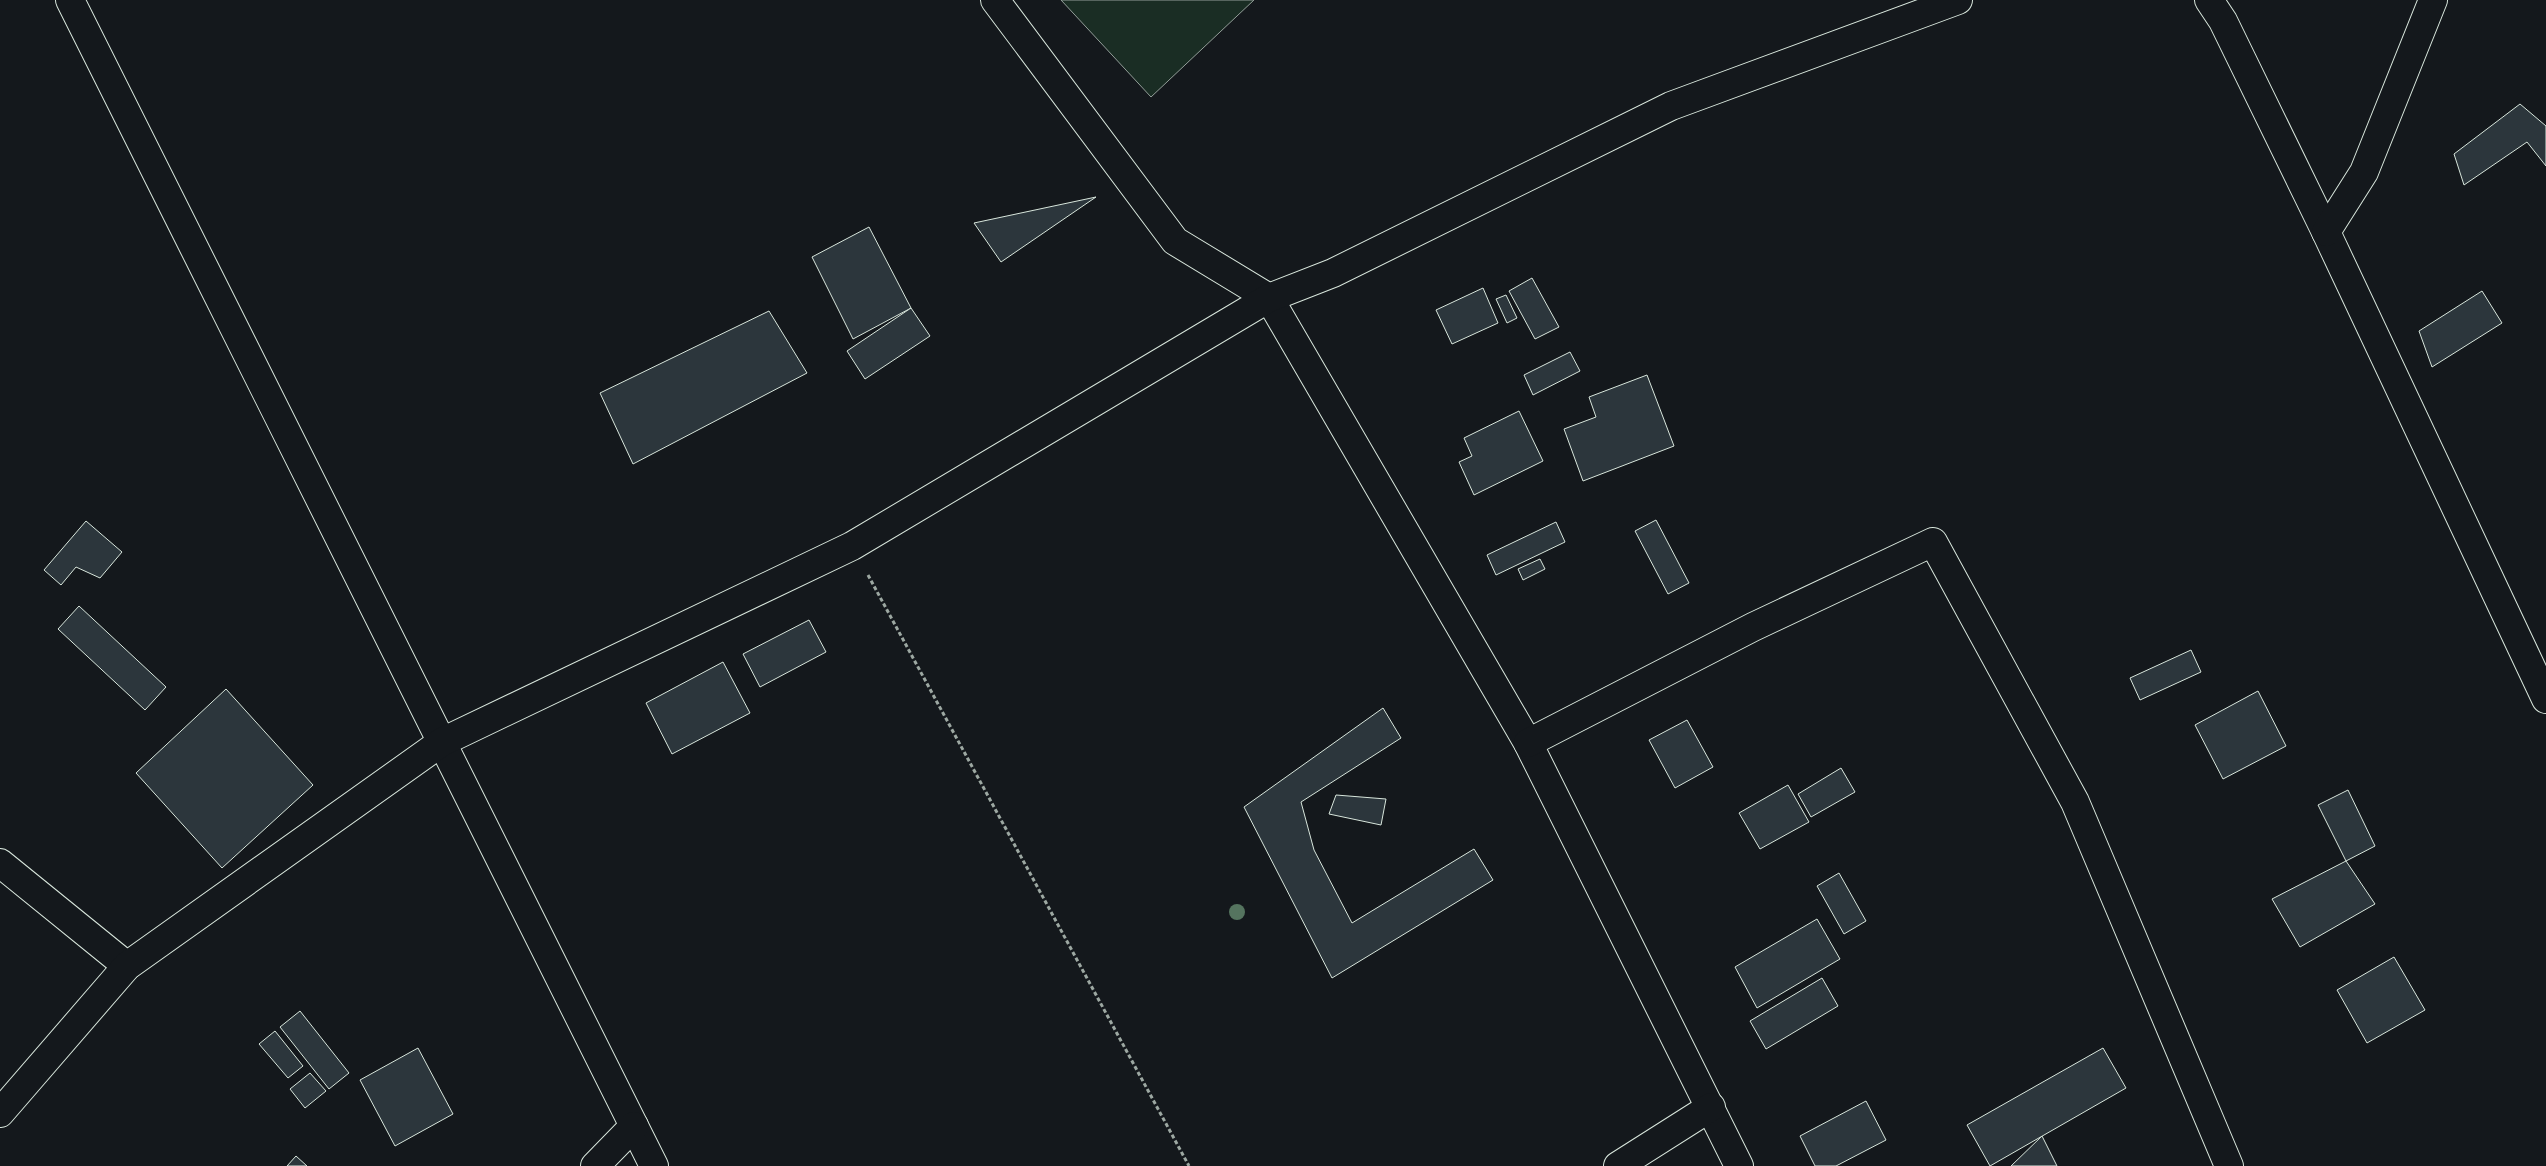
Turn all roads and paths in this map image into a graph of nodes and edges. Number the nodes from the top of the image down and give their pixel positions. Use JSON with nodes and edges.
{"nodes":[{"id":1,"x":70,"y":0,"type":"edge"},
{"id":2,"x":995,"y":0,"type":"edge"},
{"id":3,"x":1958,"y":0,"type":"edge"},
{"id":4,"x":2209,"y":0,"type":"edge"},
{"id":5,"x":2433,"y":0,"type":"edge"},
{"id":6,"x":2326,"y":232,"type":"junction"},
{"id":7,"x":1269,"y":298,"type":"junction"},
{"id":8,"x":852,"y":546,"type":"junction"},
{"id":9,"x":2546,"y":699,"type":"edge"},
{"id":10,"x":442,"y":742,"type":"junction"},
{"id":11,"x":1528,"y":743,"type":"junction"},
{"id":12,"x":0,"y":863,"type":"edge"},
{"id":13,"x":127,"y":966,"type":"junction"},
{"id":14,"x":1711,"y":1107,"type":"junction"},
{"id":15,"x":0,"y":1114,"type":"edge"},
{"id":16,"x":634,"y":1126,"type":"junction"},
{"id":17,"x":595,"y":1166,"type":"edge"},
{"id":18,"x":654,"y":1166,"type":"edge"},
{"id":19,"x":1188,"y":1166,"type":"edge"},
{"id":20,"x":1618,"y":1166,"type":"edge"},
{"id":21,"x":1739,"y":1166,"type":"edge"},
{"id":22,"x":2229,"y":1166,"type":"edge"}],
"edges":[{"from":1,"to":10,"type":"street"},
{"from":2,"to":7,"type":"street"},
{"from":3,"to":7,"type":"street"},
{"from":4,"to":6,"type":"street"},
{"from":5,"to":6,"type":"street"},
{"from":6,"to":9,"type":"street"},
{"from":7,"to":8,"type":"street"},
{"from":7,"to":11,"type":"street"},
{"from":8,"to":10,"type":"street"},
{"from":8,"to":19,"type":"path"},
{"from":10,"to":13,"type":"street"},
{"from":10,"to":16,"type":"street"},
{"from":11,"to":14,"type":"street"},
{"from":11,"to":22,"type":"street"},
{"from":12,"to":13,"type":"street"},
{"from":13,"to":15,"type":"street"},
{"from":14,"to":20,"type":"street"},
{"from":14,"to":21,"type":"street"},
{"from":16,"to":17,"type":"street"},
{"from":16,"to":18,"type":"street"}]}
